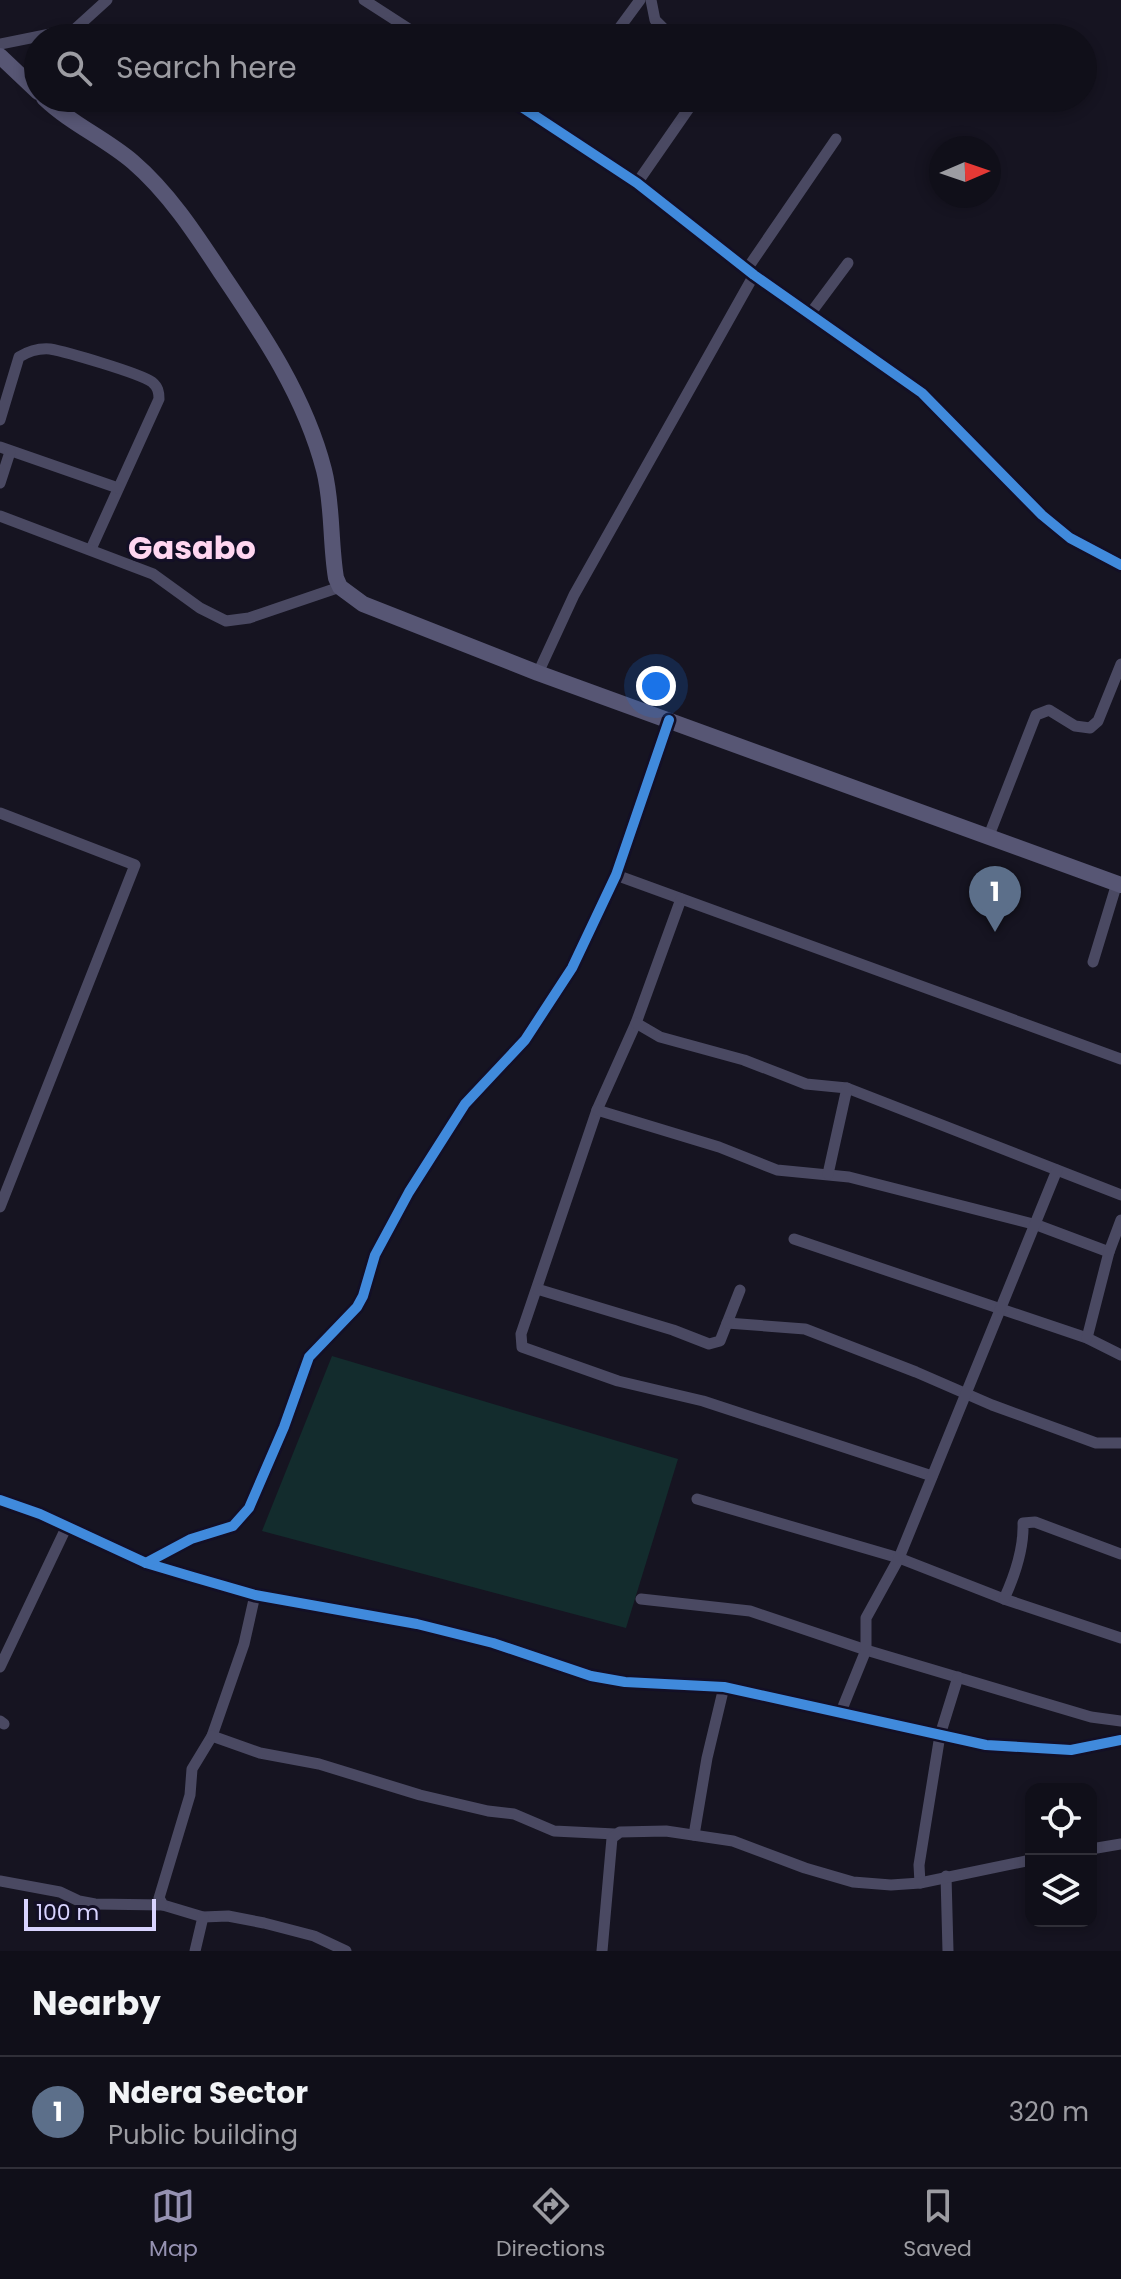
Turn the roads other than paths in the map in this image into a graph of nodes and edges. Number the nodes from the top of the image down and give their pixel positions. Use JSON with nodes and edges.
{"nodes":[{"id":1,"x":107,"y":0,"type":"edge"},
{"id":2,"x":364,"y":0,"type":"edge"},
{"id":3,"x":640,"y":0,"type":"edge"},
{"id":4,"x":651,"y":0,"type":"edge"},
{"id":5,"x":81,"y":24,"type":"edge"},
{"id":6,"x":401,"y":24,"type":"edge"},
{"id":7,"x":622,"y":24,"type":"edge"},
{"id":8,"x":659,"y":24,"type":"edge"},
{"id":9,"x":24,"y":39,"type":"edge"},
{"id":10,"x":0,"y":44,"type":"edge"},
{"id":11,"x":0,"y":56,"type":"edge"},
{"id":12,"x":24,"y":79,"type":"edge"},
{"id":13,"x":60,"y":112,"type":"edge"},
{"id":14,"x":529,"y":112,"type":"edge"},
{"id":15,"x":686,"y":112,"type":"edge"},
{"id":16,"x":836,"y":139,"type":"dead end"},
{"id":17,"x":637,"y":183,"type":"junction"},
{"id":18,"x":848,"y":263,"type":"dead end"},
{"id":19,"x":750,"y":272,"type":"junction"},
{"id":20,"x":810,"y":314,"type":"junction"},
{"id":21,"x":0,"y":420,"type":"edge"},
{"id":22,"x":5,"y":450,"type":"edge"},
{"id":23,"x":0,"y":483,"type":"edge"},
{"id":24,"x":118,"y":488,"type":"junction"},
{"id":25,"x":0,"y":516,"type":"edge"},
{"id":26,"x":91,"y":549,"type":"junction"},
{"id":27,"x":1121,"y":565,"type":"edge"},
{"id":28,"x":340,"y":587,"type":"junction"},
{"id":29,"x":1121,"y":664,"type":"edge"},
{"id":30,"x":538,"y":673,"type":"junction"},
{"id":31,"x":669,"y":720,"type":"junction"},
{"id":32,"x":0,"y":813,"type":"edge"},
{"id":33,"x":988,"y":838,"type":"junction"},
{"id":34,"x":616,"y":875,"type":"junction"},
{"id":35,"x":1119,"y":884,"type":"edge"},
{"id":36,"x":681,"y":899,"type":"junction"},
{"id":37,"x":1093,"y":962,"type":"dead end"},
{"id":38,"x":636,"y":1023,"type":"junction"},
{"id":39,"x":1121,"y":1059,"type":"edge"},
{"id":40,"x":847,"y":1088,"type":"junction"},
{"id":41,"x":597,"y":1110,"type":"junction"},
{"id":42,"x":1057,"y":1170,"type":"junction"},
{"id":43,"x":828,"y":1174,"type":"junction"},
{"id":44,"x":1121,"y":1195,"type":"edge"},
{"id":45,"x":0,"y":1207,"type":"edge"},
{"id":46,"x":1121,"y":1220,"type":"edge"},
{"id":47,"x":1037,"y":1225,"type":"junction"},
{"id":48,"x":794,"y":1239,"type":"dead end"},
{"id":49,"x":1109,"y":1252,"type":"junction"},
{"id":50,"x":537,"y":1289,"type":"junction"},
{"id":51,"x":740,"y":1290,"type":"dead end"},
{"id":52,"x":1002,"y":1308,"type":"junction"},
{"id":53,"x":727,"y":1323,"type":"junction"},
{"id":54,"x":1087,"y":1338,"type":"junction"},
{"id":55,"x":1121,"y":1355,"type":"edge"},
{"id":56,"x":966,"y":1394,"type":"junction"},
{"id":57,"x":1121,"y":1443,"type":"edge"},
{"id":58,"x":932,"y":1476,"type":"junction"},
{"id":59,"x":697,"y":1499,"type":"dead end"},
{"id":60,"x":0,"y":1500,"type":"edge"},
{"id":61,"x":67,"y":1526,"type":"junction"},
{"id":62,"x":1121,"y":1554,"type":"edge"},
{"id":63,"x":899,"y":1558,"type":"junction"},
{"id":64,"x":146,"y":1563,"type":"junction"},
{"id":65,"x":255,"y":1595,"type":"junction"},
{"id":66,"x":641,"y":1599,"type":"dead end"},
{"id":67,"x":1004,"y":1599,"type":"junction"},
{"id":68,"x":1121,"y":1638,"type":"edge"},
{"id":69,"x":866,"y":1650,"type":"junction"},
{"id":70,"x":0,"y":1667,"type":"edge"},
{"id":71,"x":958,"y":1677,"type":"junction"},
{"id":72,"x":724,"y":1687,"type":"junction"},
{"id":73,"x":840,"y":1714,"type":"junction"},
{"id":74,"x":1121,"y":1721,"type":"edge"},
{"id":75,"x":940,"y":1735,"type":"junction"},
{"id":76,"x":212,"y":1736,"type":"junction"},
{"id":77,"x":1121,"y":1740,"type":"edge"},
{"id":78,"x":615,"y":1834,"type":"junction"},
{"id":79,"x":694,"y":1835,"type":"junction"},
{"id":80,"x":1121,"y":1844,"type":"edge"},
{"id":81,"x":1097,"y":1848,"type":"edge"},
{"id":82,"x":1025,"y":1861,"type":"edge"},
{"id":83,"x":946,"y":1876,"type":"junction"},
{"id":84,"x":0,"y":1881,"type":"edge"},
{"id":85,"x":920,"y":1883,"type":"junction"},
{"id":86,"x":163,"y":1905,"type":"junction"},
{"id":87,"x":203,"y":1917,"type":"junction"},
{"id":88,"x":195,"y":1951,"type":"edge"},
{"id":89,"x":346,"y":1951,"type":"edge"},
{"id":90,"x":602,"y":1951,"type":"edge"},
{"id":91,"x":948,"y":1951,"type":"edge"}],
"edges":[{"from":1,"to":5,"type":"street"},
{"from":2,"to":6,"type":"street"},
{"from":3,"to":7,"type":"street"},
{"from":4,"to":8,"type":"street"},
{"from":9,"to":10,"type":"street"},
{"from":11,"to":12,"type":"main road"},
{"from":13,"to":28,"type":"main road"},
{"from":14,"to":17,"type":"street"},
{"from":15,"to":17,"type":"street"},
{"from":16,"to":19,"type":"street"},
{"from":17,"to":19,"type":"street"},
{"from":18,"to":20,"type":"street"},
{"from":19,"to":20,"type":"street"},
{"from":19,"to":30,"type":"street"},
{"from":20,"to":27,"type":"street"},
{"from":21,"to":24,"type":"street"},
{"from":22,"to":23,"type":"street"},
{"from":22,"to":24,"type":"street"},
{"from":24,"to":26,"type":"street"},
{"from":25,"to":26,"type":"street"},
{"from":26,"to":28,"type":"street"},
{"from":28,"to":30,"type":"main road"},
{"from":29,"to":33,"type":"street"},
{"from":30,"to":31,"type":"main road"},
{"from":31,"to":33,"type":"main road"},
{"from":31,"to":34,"type":"street"},
{"from":32,"to":45,"type":"street"},
{"from":33,"to":35,"type":"main road"},
{"from":34,"to":36,"type":"street"},
{"from":34,"to":64,"type":"street"},
{"from":35,"to":37,"type":"street"},
{"from":36,"to":38,"type":"street"},
{"from":36,"to":39,"type":"street"},
{"from":38,"to":40,"type":"street"},
{"from":38,"to":41,"type":"street"},
{"from":40,"to":42,"type":"street"},
{"from":40,"to":43,"type":"street"},
{"from":41,"to":43,"type":"street"},
{"from":41,"to":50,"type":"street"},
{"from":42,"to":44,"type":"street"},
{"from":42,"to":47,"type":"street"},
{"from":43,"to":47,"type":"street"},
{"from":46,"to":49,"type":"street"},
{"from":47,"to":49,"type":"street"},
{"from":47,"to":52,"type":"street"},
{"from":48,"to":52,"type":"street"},
{"from":49,"to":54,"type":"street"},
{"from":50,"to":53,"type":"street"},
{"from":50,"to":58,"type":"street"},
{"from":51,"to":53,"type":"street"},
{"from":52,"to":54,"type":"street"},
{"from":52,"to":56,"type":"street"},
{"from":53,"to":56,"type":"street"},
{"from":54,"to":55,"type":"street"},
{"from":56,"to":57,"type":"street"},
{"from":56,"to":58,"type":"street"},
{"from":58,"to":63,"type":"street"},
{"from":59,"to":63,"type":"street"},
{"from":60,"to":61,"type":"street"},
{"from":61,"to":64,"type":"street"},
{"from":61,"to":70,"type":"street"},
{"from":62,"to":67,"type":"street"},
{"from":63,"to":67,"type":"street"},
{"from":63,"to":69,"type":"street"},
{"from":64,"to":65,"type":"street"},
{"from":65,"to":72,"type":"street"},
{"from":65,"to":76,"type":"street"},
{"from":66,"to":69,"type":"street"},
{"from":67,"to":68,"type":"street"},
{"from":69,"to":71,"type":"street"},
{"from":69,"to":73,"type":"street"},
{"from":71,"to":74,"type":"street"},
{"from":71,"to":75,"type":"street"},
{"from":72,"to":73,"type":"street"},
{"from":72,"to":79,"type":"street"},
{"from":73,"to":75,"type":"street"},
{"from":75,"to":77,"type":"street"},
{"from":75,"to":85,"type":"street"},
{"from":76,"to":78,"type":"street"},
{"from":76,"to":86,"type":"street"},
{"from":78,"to":79,"type":"street"},
{"from":78,"to":90,"type":"street"},
{"from":79,"to":85,"type":"street"},
{"from":80,"to":81,"type":"street"},
{"from":82,"to":83,"type":"street"},
{"from":83,"to":85,"type":"street"},
{"from":83,"to":91,"type":"street"},
{"from":84,"to":86,"type":"street"},
{"from":86,"to":87,"type":"street"},
{"from":87,"to":88,"type":"street"},
{"from":87,"to":89,"type":"street"}]}
